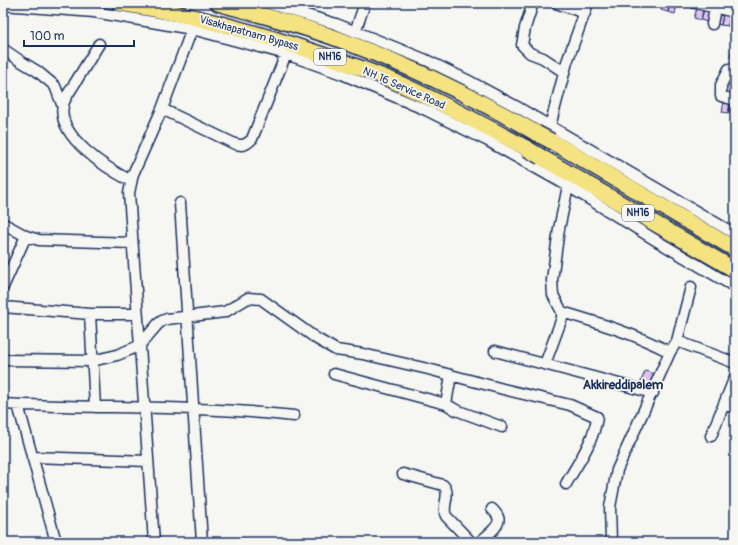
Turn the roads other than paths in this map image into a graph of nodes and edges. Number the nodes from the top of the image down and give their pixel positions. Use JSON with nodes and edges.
{"nodes":[{"id":1,"x":120,"y":3,"type":"edge"},
{"id":2,"x":218,"y":3,"type":"edge"},
{"id":3,"x":267,"y":3,"type":"edge"},
{"id":4,"x":365,"y":3,"type":"edge"},
{"id":5,"x":532,"y":3,"type":"edge"},
{"id":6,"x":556,"y":3,"type":"edge"},
{"id":7,"x":588,"y":3,"type":"edge"},
{"id":8,"x":695,"y":3,"type":"edge"},
{"id":9,"x":3,"y":5,"type":"edge"},
{"id":10,"x":715,"y":5,"type":"edge"},
{"id":11,"x":735,"y":12,"type":"edge"},
{"id":12,"x":585,"y":13,"type":"junction"},
{"id":13,"x":712,"y":24,"type":"dead end"},
{"id":14,"x":192,"y":29,"type":"junction"},
{"id":15,"x":355,"y":32,"type":"junction"},
{"id":16,"x":98,"y":44,"type":"dead end"},
{"id":17,"x":3,"y":49,"type":"edge"},
{"id":18,"x":286,"y":54,"type":"junction"},
{"id":19,"x":735,"y":70,"type":"edge"},
{"id":20,"x":564,"y":72,"type":"junction"},
{"id":21,"x":735,"y":100,"type":"edge"},
{"id":22,"x":63,"y":106,"type":"junction"},
{"id":23,"x":162,"y":109,"type":"junction"},
{"id":24,"x":550,"y":126,"type":"junction"},
{"id":25,"x":535,"y":161,"type":"junction"},
{"id":26,"x":131,"y":181,"type":"junction"},
{"id":27,"x":568,"y":186,"type":"junction"},
{"id":28,"x":180,"y":202,"type":"dead end"},
{"id":29,"x":4,"y":224,"type":"edge"},
{"id":30,"x":735,"y":234,"type":"edge"},
{"id":31,"x":26,"y":236,"type":"junction"},
{"id":32,"x":132,"y":243,"type":"junction"},
{"id":33,"x":735,"y":248,"type":"edge"},
{"id":34,"x":735,"y":270,"type":"edge"},
{"id":35,"x":691,"y":287,"type":"dead end"},
{"id":36,"x":735,"y":287,"type":"edge"},
{"id":37,"x":3,"y":288,"type":"edge"},
{"id":38,"x":3,"y":307,"type":"edge"},
{"id":39,"x":562,"y":312,"type":"junction"},
{"id":40,"x":90,"y":314,"type":"junction"},
{"id":41,"x":137,"y":314,"type":"junction"},
{"id":42,"x":188,"y":316,"type":"junction"},
{"id":43,"x":677,"y":341,"type":"junction"},
{"id":44,"x":139,"y":346,"type":"junction"},
{"id":45,"x":495,"y":351,"type":"dead end"},
{"id":46,"x":670,"y":352,"type":"junction"},
{"id":47,"x":3,"y":360,"type":"edge"},
{"id":48,"x":92,"y":361,"type":"junction"},
{"id":49,"x":735,"y":363,"type":"edge"},
{"id":50,"x":545,"y":364,"type":"junction"},
{"id":51,"x":334,"y":374,"type":"dead end"},
{"id":52,"x":451,"y":375,"type":"junction"},
{"id":53,"x":735,"y":377,"type":"edge"},
{"id":54,"x":652,"y":392,"type":"junction"},
{"id":55,"x":3,"y":404,"type":"edge"},
{"id":56,"x":446,"y":404,"type":"junction"},
{"id":57,"x":724,"y":404,"type":"junction"},
{"id":58,"x":18,"y":405,"type":"junction"},
{"id":59,"x":95,"y":407,"type":"junction"},
{"id":60,"x":195,"y":408,"type":"junction"},
{"id":61,"x":735,"y":408,"type":"edge"},
{"id":62,"x":144,"y":409,"type":"junction"},
{"id":63,"x":294,"y":416,"type":"dead end"},
{"id":64,"x":502,"y":427,"type":"dead end"},
{"id":65,"x":710,"y":436,"type":"dead end"},
{"id":66,"x":32,"y":457,"type":"junction"},
{"id":67,"x":148,"y":461,"type":"junction"},
{"id":68,"x":403,"y":474,"type":"dead end"},
{"id":69,"x":566,"y":484,"type":"dead end"},
{"id":70,"x":492,"y":509,"type":"dead end"},
{"id":71,"x":56,"y":542,"type":"edge"},
{"id":72,"x":154,"y":542,"type":"edge"},
{"id":73,"x":202,"y":542,"type":"edge"},
{"id":74,"x":471,"y":542,"type":"edge"},
{"id":75,"x":480,"y":542,"type":"edge"},
{"id":76,"x":612,"y":542,"type":"edge"}],
"edges":[{"from":1,"to":25,"type":"highway","name":"Visakhapatnam Bypass","number":"NH16","bridge":true},
{"from":2,"to":33,"type":"highway","name":"Visakhapatnam Bypass","number":"NH16","bridge":true},
{"from":3,"to":15,"type":"street"},
{"from":4,"to":15,"type":"street"},
{"from":5,"to":20,"type":"street"},
{"from":6,"to":12,"type":"street"},
{"from":7,"to":12,"type":"street"},
{"from":8,"to":10,"type":"street"},
{"from":9,"to":14,"type":"street","name":"NH 16 Service Road"},
{"from":10,"to":11,"type":"street"},
{"from":10,"to":13,"type":"street"},
{"from":12,"to":20,"type":"street"},
{"from":14,"to":18,"type":"street","name":"NH 16 Service Road"},
{"from":14,"to":23,"type":"street"},
{"from":15,"to":24,"type":"street"},
{"from":16,"to":22,"type":"street"},
{"from":17,"to":22,"type":"street"},
{"from":18,"to":23,"type":"street"},
{"from":18,"to":25,"type":"street","name":"NH 16 Service Road"},
{"from":19,"to":21,"type":"street"},
{"from":20,"to":24,"type":"street"},
{"from":22,"to":26,"type":"street"},
{"from":23,"to":26,"type":"street"},
{"from":24,"to":25,"type":"street"},
{"from":24,"to":30,"type":"street"},
{"from":25,"to":27,"type":"street","name":"NH 16 Service Road"},
{"from":25,"to":34,"type":"highway","number":"NH16"},
{"from":26,"to":32,"type":"street"},
{"from":27,"to":36,"type":"street","name":"NH 16 Service Road"},
{"from":27,"to":39,"type":"street"},
{"from":28,"to":42,"type":"street"},
{"from":29,"to":31,"type":"street"},
{"from":31,"to":32,"type":"street"},
{"from":31,"to":37,"type":"street"},
{"from":32,"to":41,"type":"street"},
{"from":35,"to":43,"type":"street"},
{"from":38,"to":40,"type":"street"},
{"from":39,"to":46,"type":"street"},
{"from":39,"to":50,"type":"street"},
{"from":40,"to":41,"type":"street"},
{"from":40,"to":48,"type":"street"},
{"from":41,"to":44,"type":"street"},
{"from":42,"to":44,"type":"street"},
{"from":42,"to":52,"type":"street"},
{"from":42,"to":60,"type":"street"},
{"from":43,"to":46,"type":"street"},
{"from":43,"to":49,"type":"street"},
{"from":44,"to":48,"type":"street"},
{"from":44,"to":62,"type":"street"},
{"from":45,"to":50,"type":"street"},
{"from":46,"to":54,"type":"street"},
{"from":47,"to":48,"type":"street"},
{"from":48,"to":59,"type":"street"},
{"from":50,"to":54,"type":"street"},
{"from":51,"to":56,"type":"street"},
{"from":52,"to":56,"type":"street"},
{"from":52,"to":69,"type":"street"},
{"from":53,"to":57,"type":"street"},
{"from":54,"to":76,"type":"street"},
{"from":55,"to":58,"type":"street"},
{"from":56,"to":64,"type":"street"},
{"from":57,"to":61,"type":"street"},
{"from":57,"to":65,"type":"street"},
{"from":58,"to":59,"type":"street"},
{"from":58,"to":66,"type":"street"},
{"from":59,"to":62,"type":"street"},
{"from":60,"to":62,"type":"street"},
{"from":60,"to":63,"type":"street"},
{"from":60,"to":73,"type":"street"},
{"from":62,"to":67,"type":"street"},
{"from":66,"to":67,"type":"street"},
{"from":66,"to":71,"type":"street"},
{"from":67,"to":72,"type":"street"},
{"from":68,"to":74,"type":"street"},
{"from":70,"to":75,"type":"street"}]}
